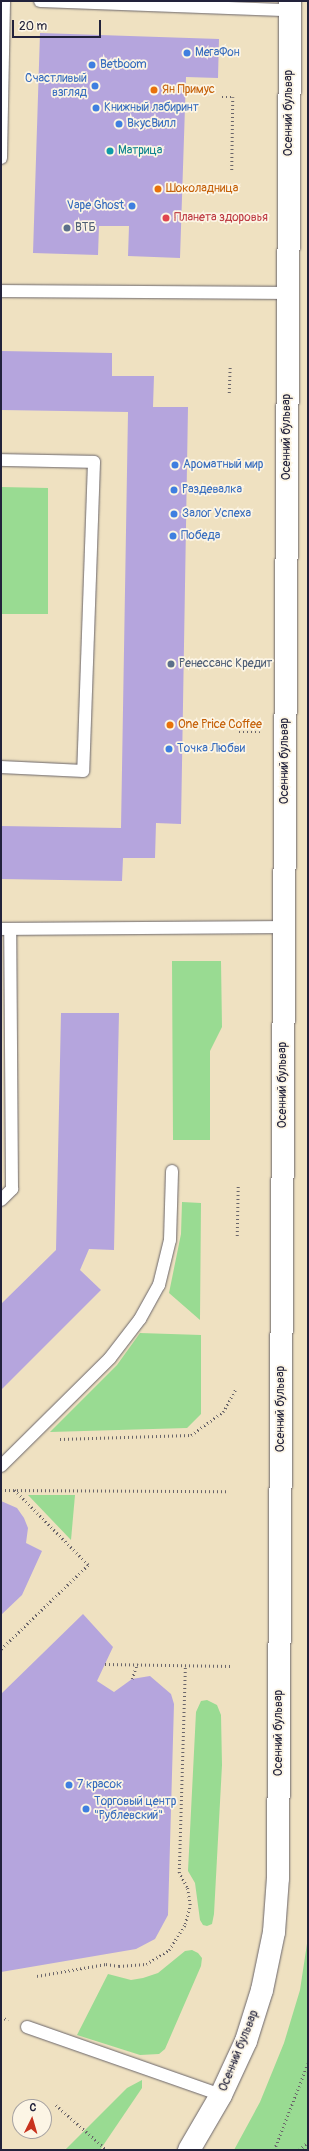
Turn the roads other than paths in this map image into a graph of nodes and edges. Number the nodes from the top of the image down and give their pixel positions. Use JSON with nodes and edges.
{"nodes":[{"id":1,"x":4,"y":1,"type":"edge"},
{"id":2,"x":40,"y":1,"type":"edge"},
{"id":3,"x":290,"y":5,"type":"edge"},
{"id":4,"x":1,"y":158,"type":"edge"},
{"id":5,"x":1,"y":291,"type":"edge"},
{"id":6,"x":287,"y":293,"type":"junction"},
{"id":7,"x":1,"y":460,"type":"edge"},
{"id":8,"x":1,"y":767,"type":"edge"},
{"id":9,"x":284,"y":927,"type":"junction"},
{"id":10,"x":6,"y":929,"type":"edge"},
{"id":11,"x":6,"y":996,"type":"edge"},
{"id":12,"x":172,"y":1171,"type":"dead end"},
{"id":13,"x":1,"y":1200,"type":"edge"},
{"id":14,"x":1,"y":1466,"type":"edge"},
{"id":15,"x":27,"y":2027,"type":"dead end"},
{"id":16,"x":221,"y":2095,"type":"junction"},
{"id":17,"x":189,"y":2150,"type":"edge"}],
"edges":[{"from":1,"to":4,"type":"lane"},
{"from":2,"to":3,"type":"lane"},
{"from":3,"to":6,"type":"street","name":"Осенний бульвар"},
{"from":5,"to":6,"type":"lane"},
{"from":6,"to":9,"type":"street","name":"Осенний бульвар"},
{"from":7,"to":8,"type":"lane"},
{"from":9,"to":10,"type":"lane"},
{"from":9,"to":16,"type":"street","name":"Осенний бульвар"},
{"from":10,"to":11,"type":"lane"},
{"from":11,"to":13,"type":"lane"},
{"from":12,"to":14,"type":"lane"},
{"from":15,"to":16,"type":"lane"},
{"from":16,"to":17,"type":"street","name":"Осенний бульвар"}]}
